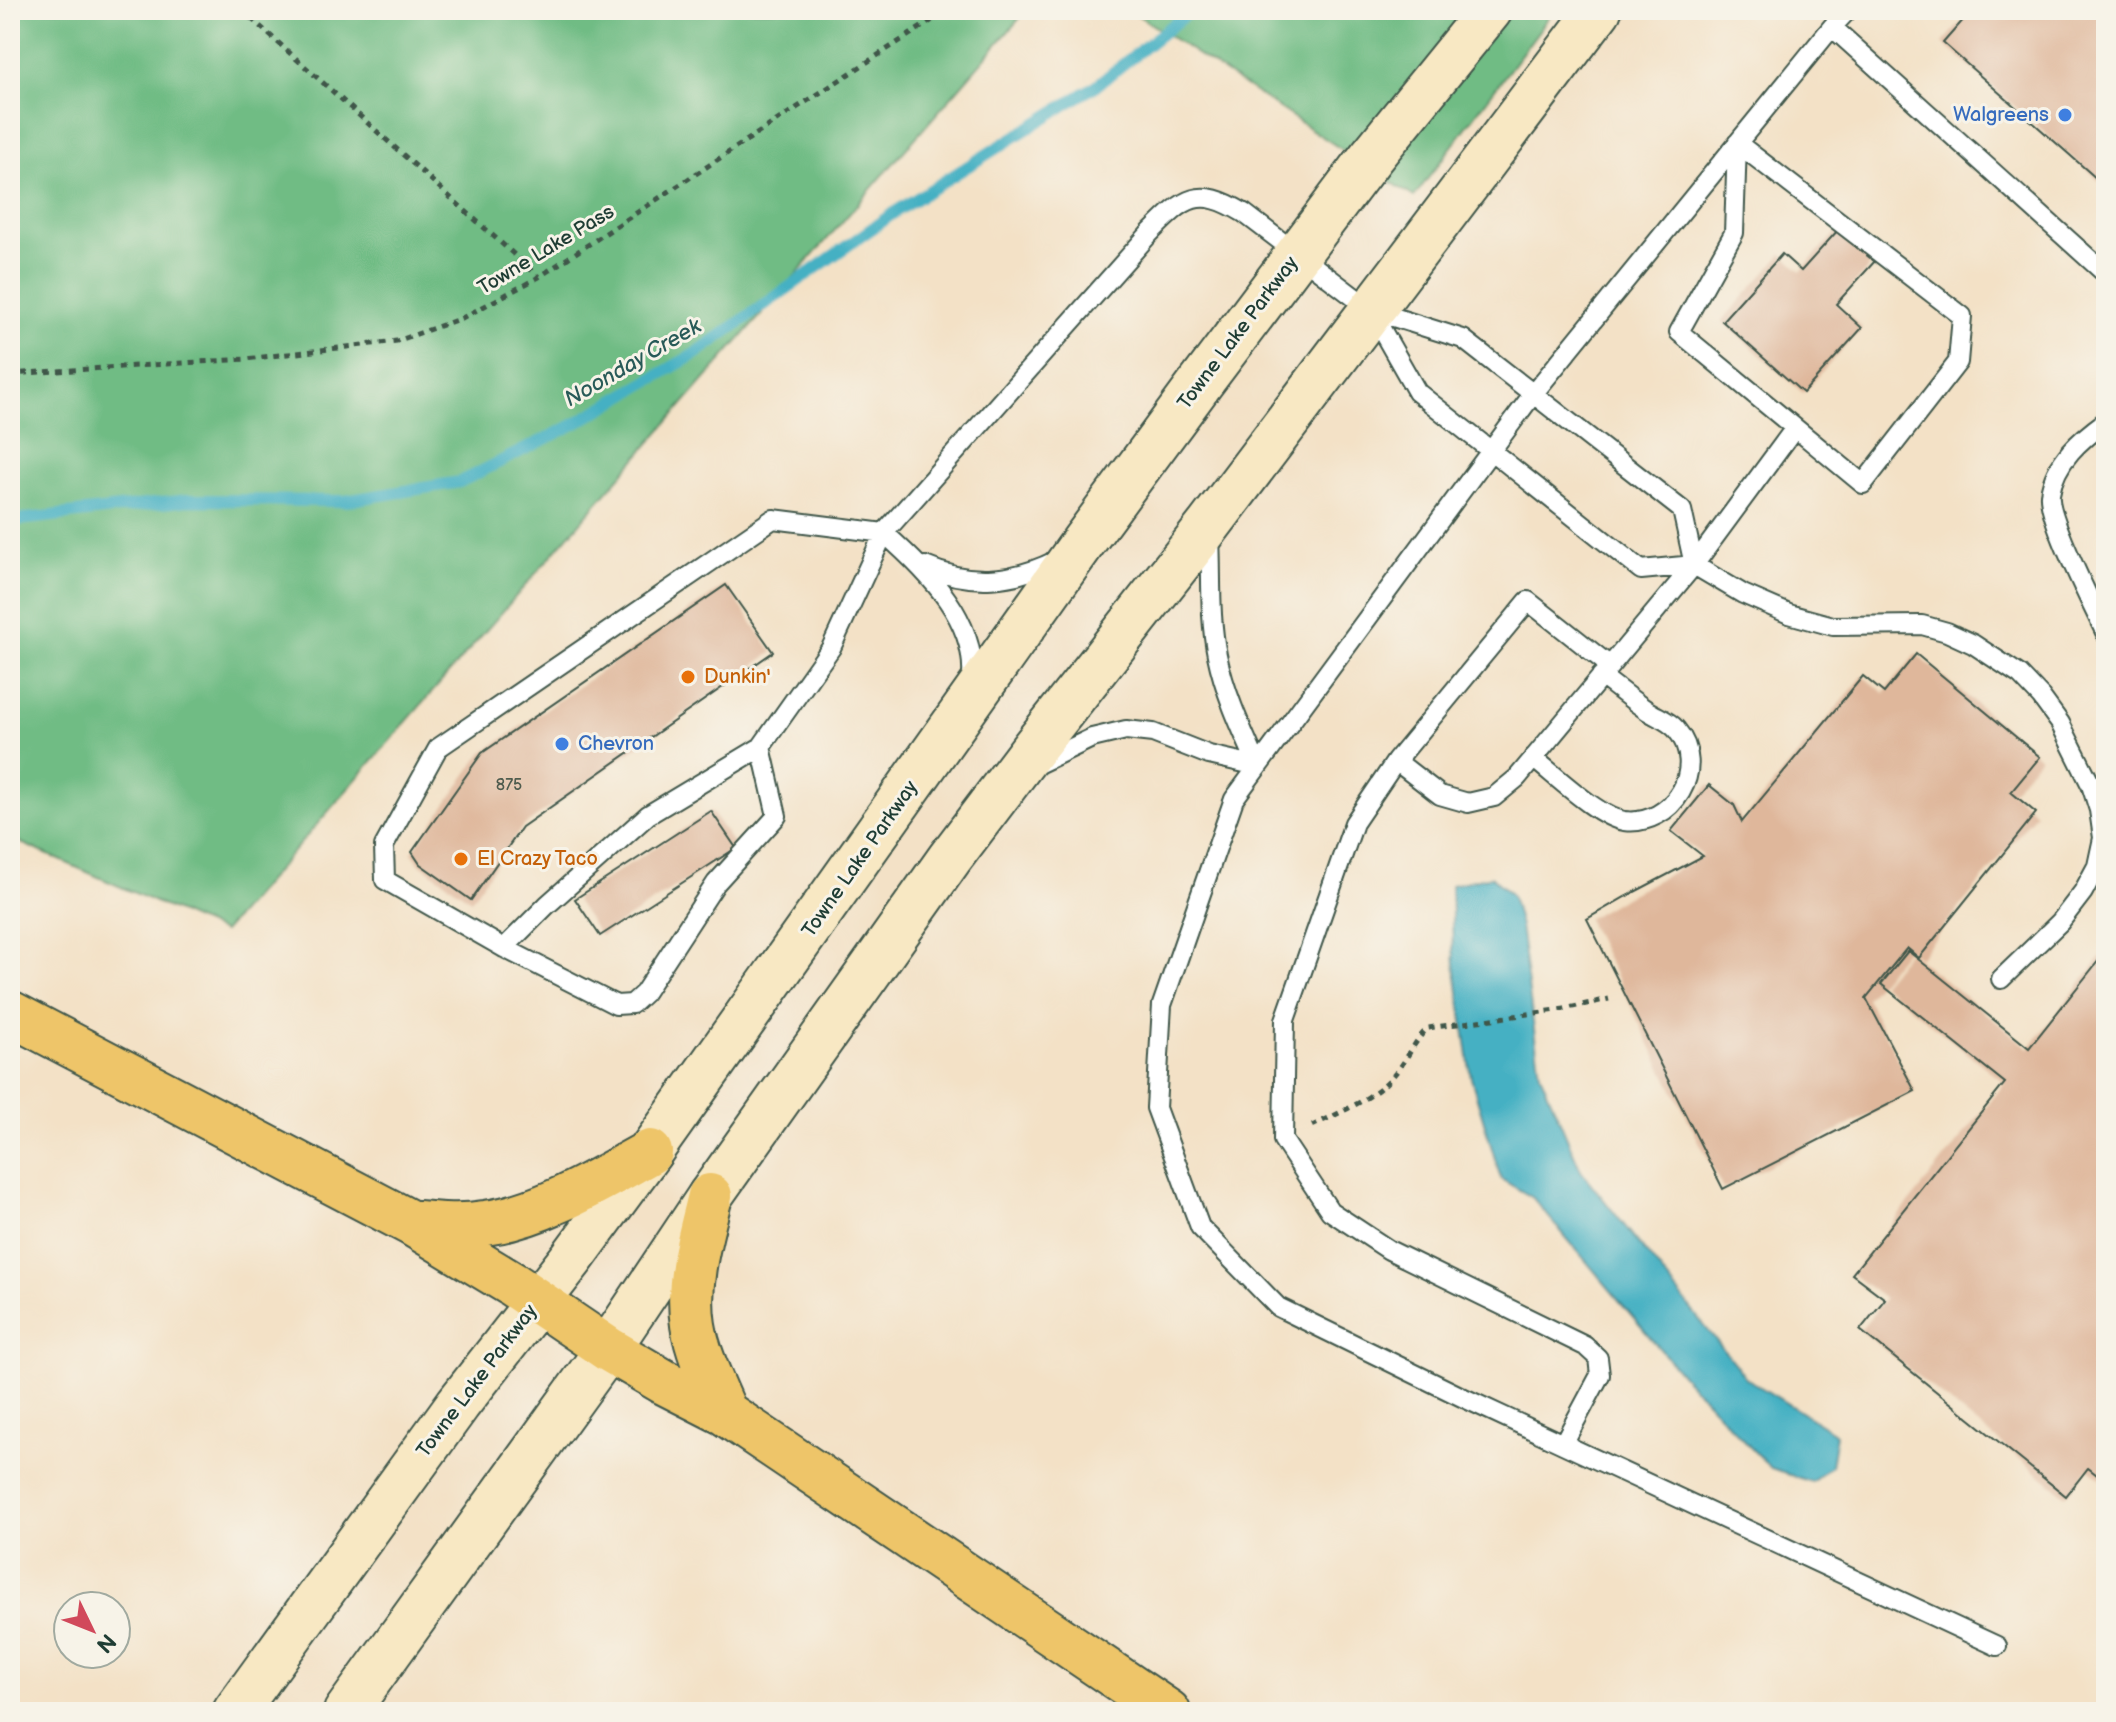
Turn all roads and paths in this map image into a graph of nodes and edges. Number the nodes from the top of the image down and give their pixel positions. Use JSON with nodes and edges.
{"nodes":[{"id":1,"x":242,"y":10,"type":"edge"},
{"id":2,"x":948,"y":10,"type":"edge"},
{"id":3,"x":1490,"y":10,"type":"edge"},
{"id":4,"x":1599,"y":10,"type":"edge"},
{"id":5,"x":1848,"y":10,"type":"edge"},
{"id":6,"x":1832,"y":27,"type":"junction"},
{"id":7,"x":1737,"y":143,"type":"junction"},
{"id":8,"x":1297,"y":253,"type":"junction"},
{"id":9,"x":2106,"y":274,"type":"edge"},
{"id":10,"x":539,"y":277,"type":"junction"},
{"id":11,"x":1371,"y":310,"type":"junction"},
{"id":12,"x":10,"y":374,"type":"edge"},
{"id":13,"x":1533,"y":394,"type":"junction"},
{"id":14,"x":2106,"y":421,"type":"edge"},
{"id":15,"x":1795,"y":428,"type":"junction"},
{"id":16,"x":1491,"y":451,"type":"junction"},
{"id":17,"x":1209,"y":525,"type":"junction"},
{"id":18,"x":884,"y":533,"type":"junction"},
{"id":19,"x":1084,"y":541,"type":"junction"},
{"id":20,"x":918,"y":564,"type":"junction"},
{"id":21,"x":1694,"y":565,"type":"junction"},
{"id":22,"x":2106,"y":634,"type":"edge"},
{"id":23,"x":1606,"y":671,"type":"junction"},
{"id":24,"x":966,"y":709,"type":"junction"},
{"id":25,"x":761,"y":747,"type":"junction"},
{"id":26,"x":1533,"y":758,"type":"junction"},
{"id":27,"x":1396,"y":761,"type":"junction"},
{"id":28,"x":1258,"y":766,"type":"junction"},
{"id":29,"x":1011,"y":776,"type":"junction"},
{"id":30,"x":504,"y":948,"type":"junction"},
{"id":31,"x":2001,"y":979,"type":"dead end"},
{"id":32,"x":1609,"y":999,"type":"dead end"},
{"id":33,"x":10,"y":1013,"type":"edge"},
{"id":34,"x":1283,"y":1140,"type":"junction"},
{"id":35,"x":650,"y":1152,"type":"junction"},
{"id":36,"x":710,"y":1196,"type":"junction"},
{"id":37,"x":411,"y":1223,"type":"junction"},
{"id":38,"x":537,"y":1301,"type":"junction"},
{"id":39,"x":608,"y":1349,"type":"junction"},
{"id":40,"x":725,"y":1413,"type":"junction"},
{"id":41,"x":1563,"y":1444,"type":"junction"},
{"id":42,"x":1997,"y":1646,"type":"dead end"},
{"id":43,"x":235,"y":1712,"type":"edge"},
{"id":44,"x":346,"y":1712,"type":"edge"},
{"id":45,"x":1168,"y":1712,"type":"edge"}],
"edges":[{"from":1,"to":10,"type":"path"},
{"from":2,"to":10,"type":"path","name":"Towne Lake Pass"},
{"from":3,"to":8,"type":"main road","name":"Towne Lake Parkway"},
{"from":4,"to":11,"type":"main road"},
{"from":5,"to":6,"type":"lane"},
{"from":6,"to":7,"type":"lane"},
{"from":6,"to":9,"type":"lane"},
{"from":7,"to":13,"type":"lane"},
{"from":7,"to":15,"type":"lane"},
{"from":7,"to":15,"type":"lane"},
{"from":8,"to":11,"type":"lane"},
{"from":8,"to":18,"type":"lane"},
{"from":8,"to":19,"type":"main road","name":"Towne Lake Parkway"},
{"from":10,"to":12,"type":"path","name":"Towne Lake Pass"},
{"from":11,"to":13,"type":"lane"},
{"from":11,"to":16,"type":"lane"},
{"from":11,"to":17,"type":"main road"},
{"from":13,"to":16,"type":"lane"},
{"from":13,"to":21,"type":"lane"},
{"from":14,"to":22,"type":"lane"},
{"from":15,"to":21,"type":"lane"},
{"from":16,"to":21,"type":"lane"},
{"from":16,"to":28,"type":"lane"},
{"from":17,"to":28,"type":"lane"},
{"from":17,"to":29,"type":"main road"},
{"from":18,"to":20,"type":"lane"},
{"from":18,"to":25,"type":"lane"},
{"from":18,"to":30,"type":"lane"},
{"from":19,"to":20,"type":"lane"},
{"from":19,"to":24,"type":"main road","name":"Towne Lake Parkway"},
{"from":20,"to":24,"type":"lane"},
{"from":21,"to":23,"type":"lane"},
{"from":21,"to":31,"type":"lane"},
{"from":23,"to":26,"type":"lane"},
{"from":23,"to":26,"type":"lane"},
{"from":23,"to":27,"type":"lane"},
{"from":24,"to":35,"type":"main road","name":"Towne Lake Parkway"},
{"from":25,"to":30,"type":"lane"},
{"from":25,"to":30,"type":"lane"},
{"from":26,"to":27,"type":"lane"},
{"from":27,"to":34,"type":"lane"},
{"from":28,"to":29,"type":"lane"},
{"from":28,"to":41,"type":"lane"},
{"from":29,"to":36,"type":"main road"},
{"from":32,"to":34,"type":"path"},
{"from":33,"to":37,"type":"highway"},
{"from":34,"to":41,"type":"lane"},
{"from":35,"to":37,"type":"highway"},
{"from":35,"to":38,"type":"main road","name":"Towne Lake Parkway"},
{"from":36,"to":39,"type":"main road"},
{"from":36,"to":40,"type":"highway"},
{"from":37,"to":38,"type":"highway"},
{"from":38,"to":39,"type":"highway"},
{"from":38,"to":43,"type":"main road","name":"Towne Lake Parkway"},
{"from":39,"to":40,"type":"highway"},
{"from":39,"to":44,"type":"main road"},
{"from":40,"to":45,"type":"highway"},
{"from":41,"to":42,"type":"lane"}]}
